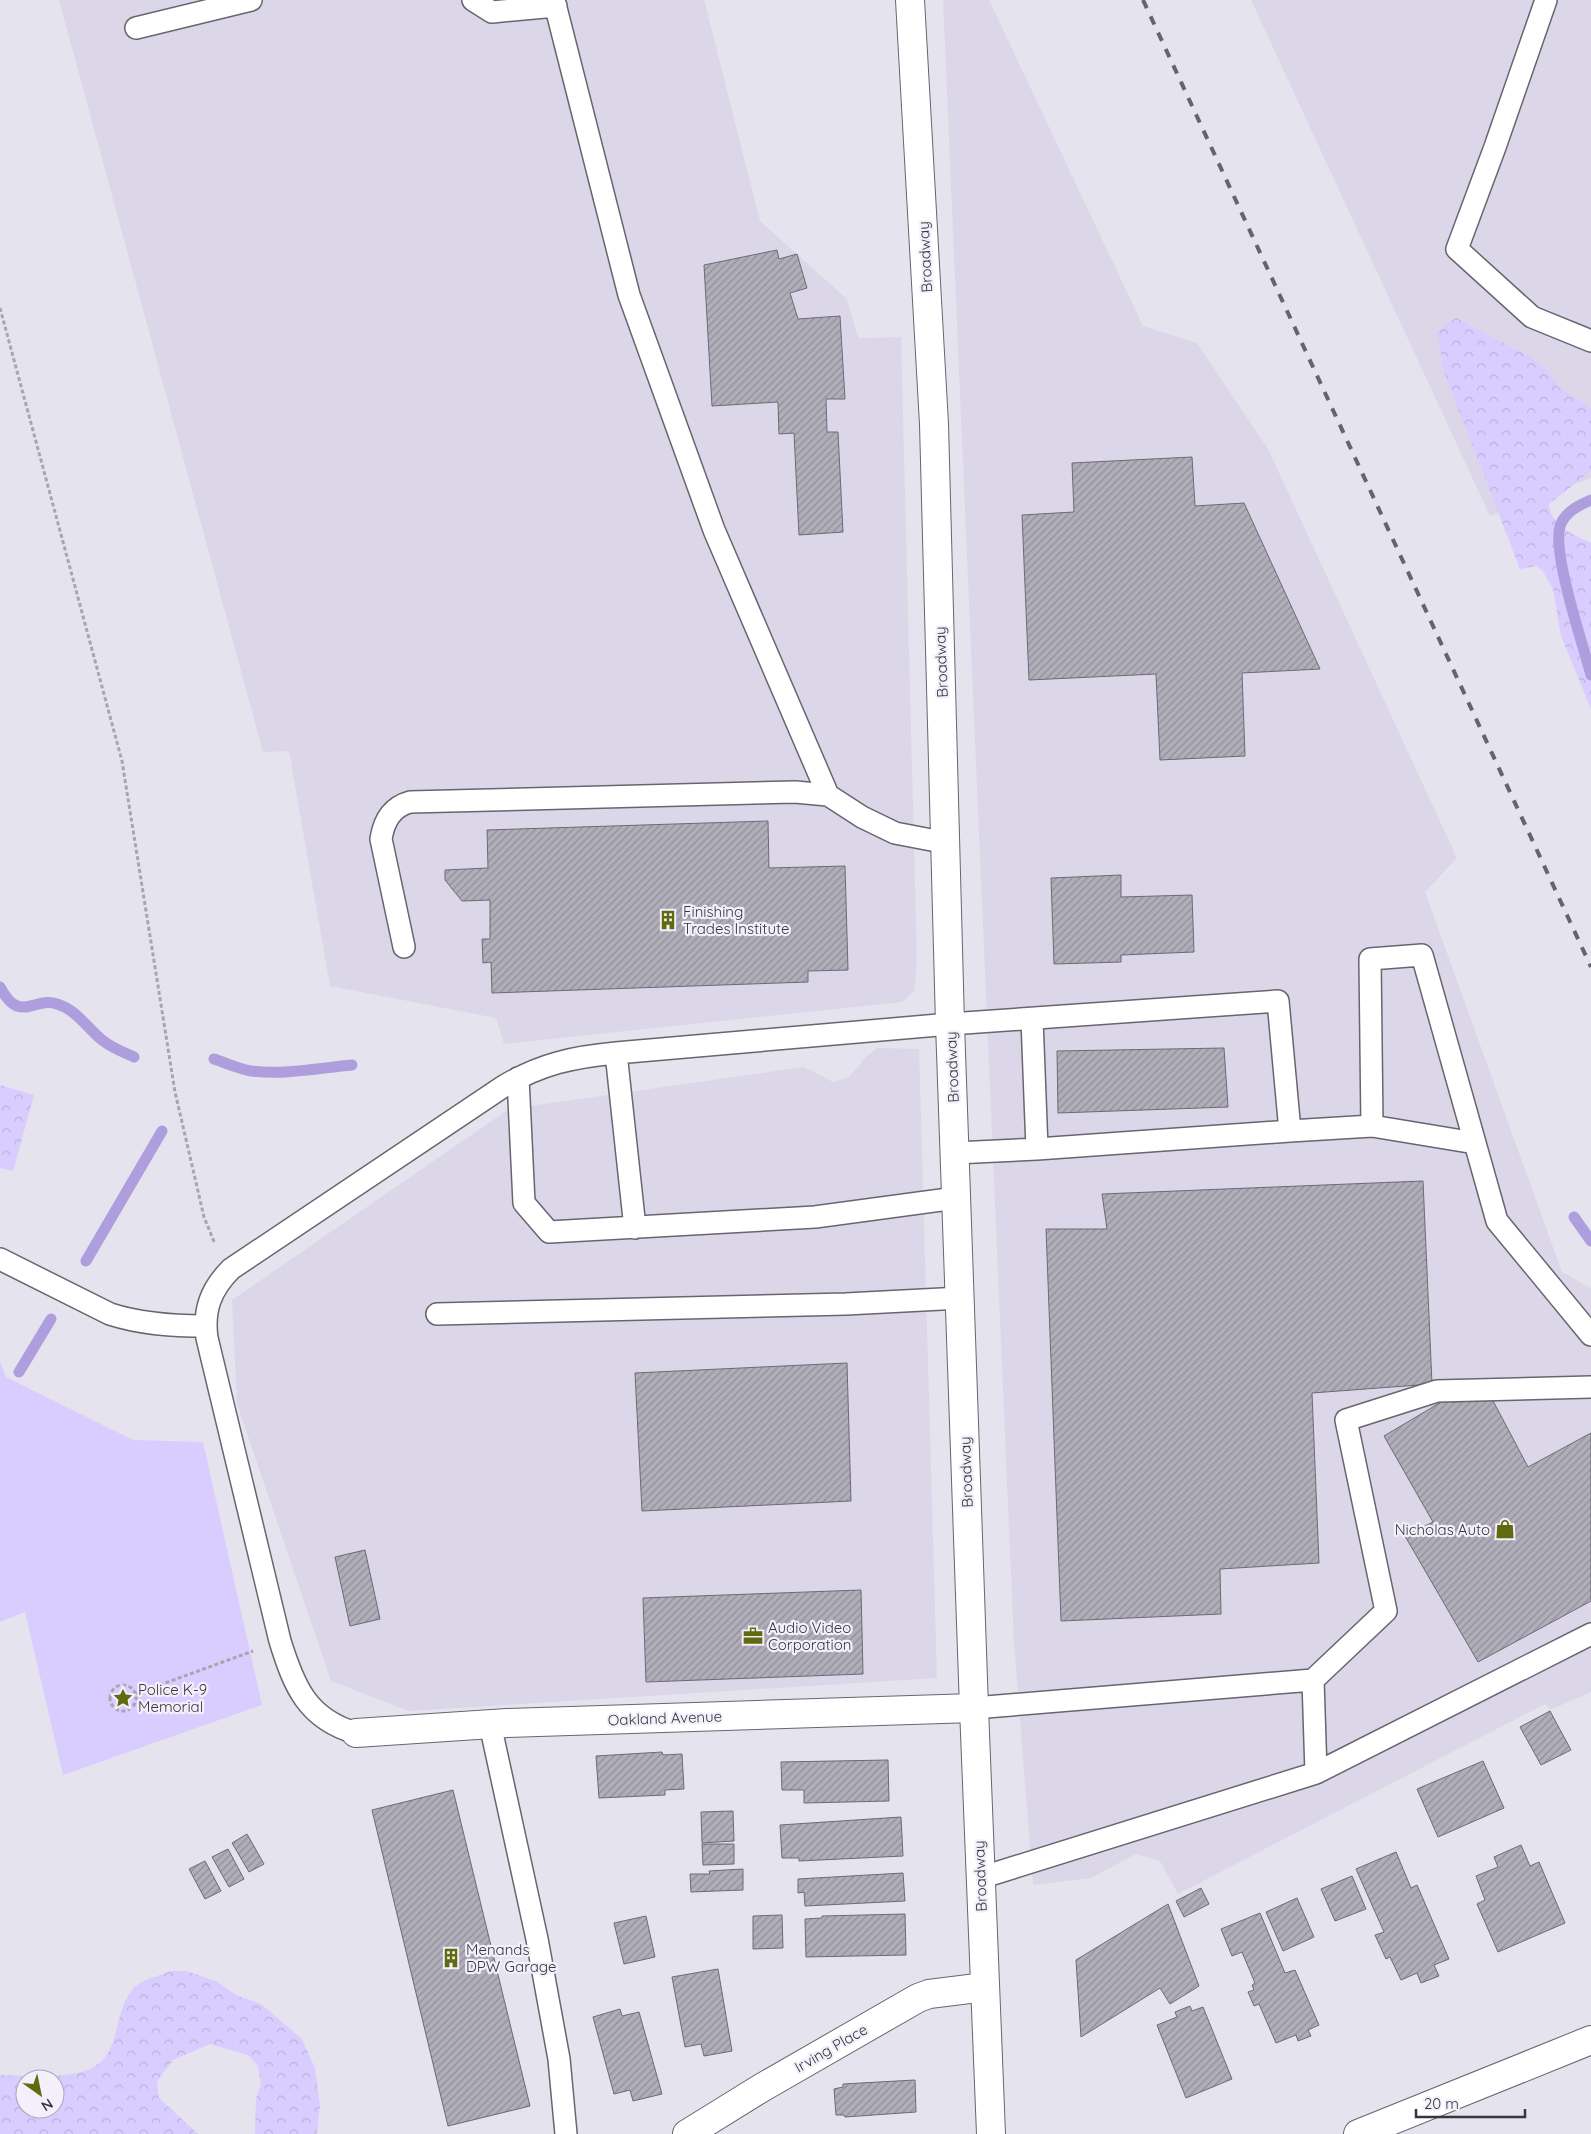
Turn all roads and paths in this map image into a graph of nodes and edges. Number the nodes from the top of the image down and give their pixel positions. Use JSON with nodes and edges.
{"nodes":[{"id":1,"x":251,"y":0,"type":"edge"},
{"id":2,"x":473,"y":0,"type":"edge"},
{"id":3,"x":910,"y":0,"type":"edge"},
{"id":4,"x":1546,"y":0,"type":"edge"},
{"id":5,"x":555,"y":3,"type":"edge"},
{"id":6,"x":136,"y":28,"type":"dead end"},
{"id":7,"x":0,"y":308,"type":"edge"},
{"id":8,"x":1591,"y":341,"type":"edge"},
{"id":9,"x":828,"y":796,"type":"junction"},
{"id":10,"x":947,"y":843,"type":"junction"},
{"id":11,"x":404,"y":947,"type":"dead end"},
{"id":12,"x":1032,"y":1019,"type":"junction"},
{"id":13,"x":950,"y":1024,"type":"junction"},
{"id":14,"x":616,"y":1053,"type":"junction"},
{"id":15,"x":518,"y":1078,"type":"junction"},
{"id":16,"x":1372,"y":1126,"type":"junction"},
{"id":17,"x":1290,"y":1131,"type":"junction"},
{"id":18,"x":1475,"y":1144,"type":"junction"},
{"id":19,"x":1037,"y":1149,"type":"junction"},
{"id":20,"x":955,"y":1153,"type":"junction"},
{"id":21,"x":956,"y":1198,"type":"junction"},
{"id":22,"x":635,"y":1228,"type":"junction"},
{"id":23,"x":0,"y":1259,"type":"edge"},
{"id":24,"x":231,"y":1269,"type":"junction"},
{"id":25,"x":961,"y":1298,"type":"junction"},
{"id":26,"x":437,"y":1314,"type":"dead end"},
{"id":27,"x":205,"y":1326,"type":"junction"},
{"id":28,"x":1591,"y":1334,"type":"edge"},
{"id":29,"x":1591,"y":1387,"type":"edge"},
{"id":30,"x":1591,"y":1634,"type":"edge"},
{"id":31,"x":280,"y":1641,"type":"junction"},
{"id":32,"x":1313,"y":1680,"type":"junction"},
{"id":33,"x":136,"y":1694,"type":"junction"},
{"id":34,"x":974,"y":1708,"type":"junction"},
{"id":35,"x":490,"y":1724,"type":"junction"},
{"id":36,"x":356,"y":1733,"type":"joint"},
{"id":37,"x":1316,"y":1773,"type":"junction"},
{"id":38,"x":980,"y":1878,"type":"junction"},
{"id":39,"x":985,"y":1987,"type":"junction"},
{"id":40,"x":1591,"y":2040,"type":"edge"},
{"id":41,"x":566,"y":2134,"type":"edge"},
{"id":42,"x":687,"y":2134,"type":"edge"},
{"id":43,"x":991,"y":2134,"type":"edge"},
{"id":44,"x":1358,"y":2134,"type":"edge"}],
"edges":[{"from":1,"to":6,"type":"lane"},
{"from":2,"to":5,"type":"lane"},
{"from":3,"to":10,"type":"main road","name":"Broadway"},
{"from":4,"to":8,"type":"lane"},
{"from":5,"to":9,"type":"lane"},
{"from":7,"to":24,"type":"path"},
{"from":9,"to":10,"type":"lane"},
{"from":9,"to":11,"type":"lane"},
{"from":10,"to":13,"type":"main road","name":"Broadway"},
{"from":12,"to":13,"type":"lane"},
{"from":12,"to":17,"type":"lane"},
{"from":12,"to":19,"type":"lane"},
{"from":13,"to":14,"type":"lane"},
{"from":13,"to":20,"type":"main road","name":"Broadway"},
{"from":14,"to":15,"type":"lane"},
{"from":14,"to":22,"type":"lane"},
{"from":15,"to":22,"type":"lane"},
{"from":15,"to":24,"type":"lane"},
{"from":16,"to":17,"type":"lane"},
{"from":16,"to":18,"type":"lane"},
{"from":16,"to":18,"type":"lane"},
{"from":17,"to":19,"type":"lane"},
{"from":18,"to":28,"type":"lane"},
{"from":19,"to":20,"type":"lane"},
{"from":20,"to":21,"type":"main road","name":"Broadway"},
{"from":21,"to":22,"type":"lane"},
{"from":21,"to":25,"type":"main road","name":"Broadway"},
{"from":23,"to":27,"type":"lane"},
{"from":24,"to":27,"type":"lane"},
{"from":25,"to":26,"type":"lane"},
{"from":25,"to":34,"type":"main road","name":"Broadway"},
{"from":27,"to":31,"type":"lane"},
{"from":29,"to":32,"type":"lane"},
{"from":30,"to":37,"type":"lane"},
{"from":31,"to":33,"type":"path"},
{"from":31,"to":36,"type":"lane"},
{"from":32,"to":34,"type":"lane"},
{"from":32,"to":37,"type":"lane"},
{"from":33,"to":33,"type":"path"},
{"from":34,"to":35,"type":"main road","name":"Oakland Avenue"},
{"from":34,"to":38,"type":"main road","name":"Broadway"},
{"from":35,"to":36,"type":"main road","name":"Oakland Avenue"},
{"from":35,"to":41,"type":"lane"},
{"from":37,"to":38,"type":"lane"},
{"from":38,"to":39,"type":"main road","name":"Broadway"},
{"from":39,"to":42,"type":"main road","name":"Irving Place"},
{"from":39,"to":43,"type":"main road","name":"Broadway"},
{"from":40,"to":44,"type":"main road"}]}
